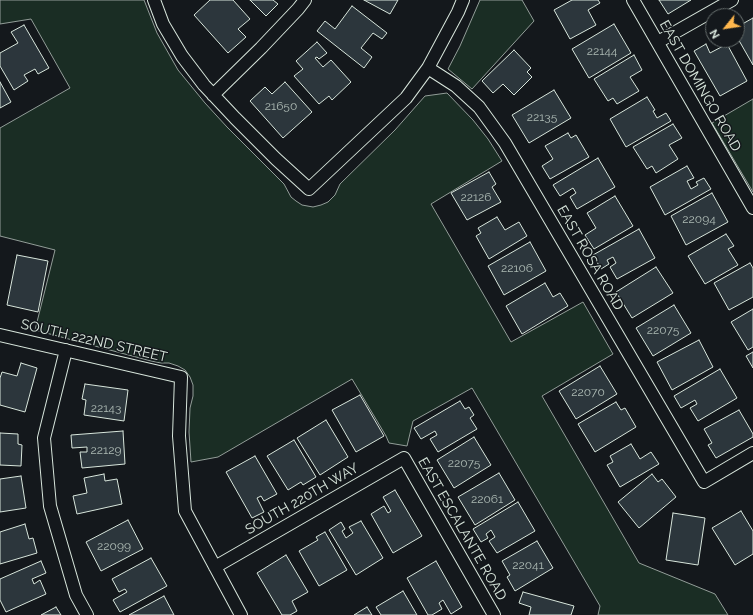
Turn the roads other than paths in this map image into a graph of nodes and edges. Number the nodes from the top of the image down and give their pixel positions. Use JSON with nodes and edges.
{"nodes":[{"id":1,"x":154,"y":0,"type":"edge"},
{"id":2,"x":305,"y":0,"type":"edge"},
{"id":3,"x":463,"y":0,"type":"edge"},
{"id":4,"x":634,"y":0,"type":"edge"},
{"id":5,"x":732,"y":0,"type":"edge"},
{"id":6,"x":658,"y":42,"type":"junction"},
{"id":7,"x":428,"y":68,"type":"junction"},
{"id":8,"x":213,"y":95,"type":"junction"},
{"id":9,"x":753,"y":208,"type":"edge"},
{"id":10,"x":0,"y":335,"type":"edge"},
{"id":11,"x":66,"y":350,"type":"junction"},
{"id":12,"x":753,"y":453,"type":"edge"},
{"id":13,"x":404,"y":458,"type":"joint"},
{"id":14,"x":215,"y":567,"type":"junction"},
{"id":15,"x":87,"y":615,"type":"edge"},
{"id":16,"x":241,"y":615,"type":"edge"},
{"id":17,"x":494,"y":615,"type":"edge"}],
"edges":[{"from":1,"to":8,"type":"street"},
{"from":2,"to":8,"type":"street"},
{"from":3,"to":7,"type":"street"},
{"from":4,"to":6,"type":"street","name":"EAST DOMINGO ROAD"},
{"from":5,"to":6,"type":"street"},
{"from":6,"to":9,"type":"street","name":"EAST DOMINGO ROAD"},
{"from":7,"to":8,"type":"street"},
{"from":7,"to":12,"type":"street","name":"EAST ROSA ROAD"},
{"from":10,"to":11,"type":"street","name":"SOUTH 222ND STREET"},
{"from":11,"to":14,"type":"street","name":"SOUTH 222ND STREET"},
{"from":11,"to":15,"type":"street"},
{"from":13,"to":14,"type":"street","name":"SOUTH 220TH WAY"},
{"from":13,"to":17,"type":"street","name":"EAST ESCALANTE ROAD"},
{"from":14,"to":16,"type":"street"}]}
